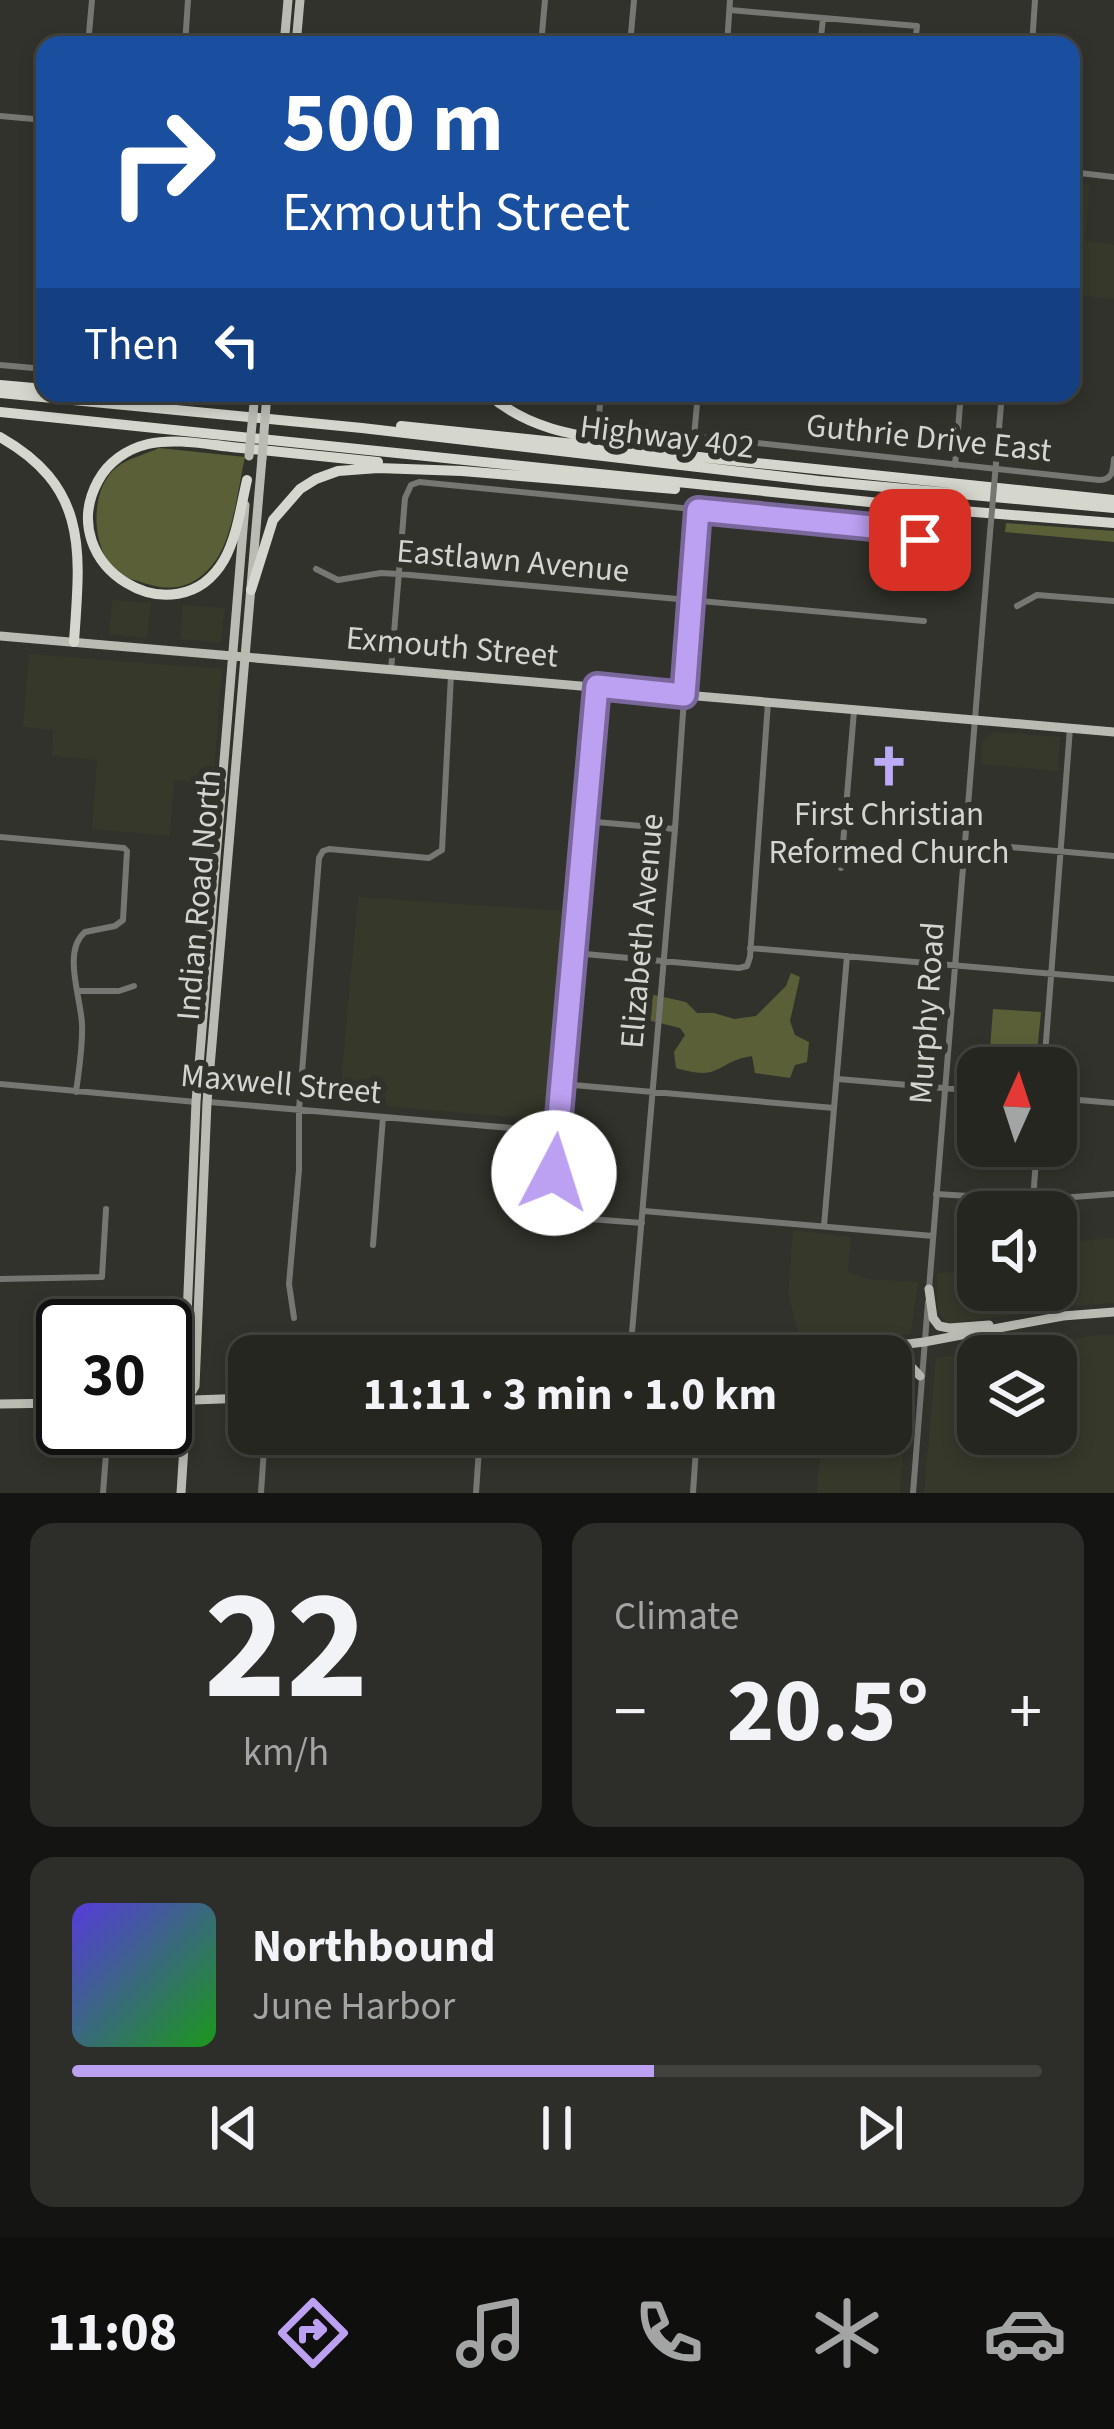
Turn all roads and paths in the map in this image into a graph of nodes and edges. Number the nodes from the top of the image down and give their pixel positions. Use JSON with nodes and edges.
{"nodes":[{"id":1,"x":92,"y":0,"type":"edge"},
{"id":2,"x":188,"y":0,"type":"edge"},
{"id":3,"x":288,"y":0,"type":"edge"},
{"id":4,"x":300,"y":0,"type":"edge"},
{"id":5,"x":544,"y":0,"type":"edge"},
{"id":6,"x":634,"y":0,"type":"edge"},
{"id":7,"x":730,"y":0,"type":"edge"},
{"id":8,"x":1035,"y":0,"type":"edge"},
{"id":9,"x":730,"y":10,"type":"junction"},
{"id":10,"x":823,"y":18,"type":"junction"},
{"id":11,"x":89,"y":36,"type":"edge"},
{"id":12,"x":186,"y":36,"type":"edge"},
{"id":13,"x":285,"y":36,"type":"edge"},
{"id":14,"x":297,"y":36,"type":"edge"},
{"id":15,"x":542,"y":36,"type":"edge"},
{"id":16,"x":631,"y":36,"type":"edge"},
{"id":17,"x":728,"y":36,"type":"edge"},
{"id":18,"x":821,"y":36,"type":"edge"},
{"id":19,"x":916,"y":36,"type":"edge"},
{"id":20,"x":1033,"y":36,"type":"edge"},
{"id":21,"x":0,"y":116,"type":"edge"},
{"id":22,"x":36,"y":119,"type":"edge"},
{"id":23,"x":1080,"y":173,"type":"edge"},
{"id":24,"x":1114,"y":177,"type":"edge"},
{"id":25,"x":0,"y":365,"type":"edge"},
{"id":26,"x":36,"y":368,"type":"edge"},
{"id":27,"x":36,"y":390,"type":"edge"},
{"id":28,"x":0,"y":393,"type":"edge"},
{"id":29,"x":36,"y":396,"type":"edge"},
{"id":30,"x":93,"y":402,"type":"edge"},
{"id":31,"x":182,"y":402,"type":"edge"},
{"id":32,"x":254,"y":402,"type":"edge"},
{"id":33,"x":266,"y":402,"type":"edge"},
{"id":34,"x":499,"y":402,"type":"edge"},
{"id":35,"x":601,"y":402,"type":"edge"},
{"id":36,"x":697,"y":402,"type":"edge"},
{"id":37,"x":960,"y":402,"type":"edge"},
{"id":38,"x":1001,"y":402,"type":"edge"},
{"id":39,"x":0,"y":412,"type":"edge"},
{"id":40,"x":0,"y":437,"type":"edge"},
{"id":41,"x":694,"y":437,"type":"junction"},
{"id":42,"x":725,"y":459,"type":"junction"},
{"id":43,"x":1114,"y":459,"type":"edge"},
{"id":44,"x":955,"y":465,"type":"junction"},
{"id":45,"x":462,"y":471,"type":"junction"},
{"id":46,"x":247,"y":481,"type":"junction"},
{"id":47,"x":1114,"y":504,"type":"edge"},
{"id":48,"x":937,"y":508,"type":"junction"},
{"id":49,"x":698,"y":510,"type":"junction"},
{"id":50,"x":1114,"y":524,"type":"edge"},
{"id":51,"x":920,"y":540,"type":"dead end"},
{"id":52,"x":316,"y":569,"type":"dead end"},
{"id":53,"x":399,"y":574,"type":"junction"},
{"id":54,"x":251,"y":590,"type":"junction"},
{"id":55,"x":1114,"y":601,"type":"edge"},
{"id":56,"x":691,"y":602,"type":"junction"},
{"id":57,"x":1017,"y":606,"type":"dead end"},
{"id":58,"x":924,"y":621,"type":"dead end"},
{"id":59,"x":0,"y":636,"type":"edge"},
{"id":60,"x":74,"y":642,"type":"junction"},
{"id":61,"x":234,"y":654,"type":"junction"},
{"id":62,"x":247,"y":655,"type":"junction"},
{"id":63,"x":391,"y":670,"type":"junction"},
{"id":64,"x":451,"y":675,"type":"junction"},
{"id":65,"x":597,"y":686,"type":"junction"},
{"id":66,"x":684,"y":695,"type":"junction"},
{"id":67,"x":768,"y":702,"type":"junction"},
{"id":68,"x":854,"y":710,"type":"junction"},
{"id":69,"x":975,"y":720,"type":"junction"},
{"id":70,"x":1070,"y":728,"type":"junction"},
{"id":71,"x":1114,"y":732,"type":"edge"},
{"id":72,"x":585,"y":820,"type":"junction"},
{"id":73,"x":675,"y":829,"type":"junction"},
{"id":74,"x":0,"y":838,"type":"edge"},
{"id":75,"x":964,"y":843,"type":"junction"},
{"id":76,"x":1061,"y":851,"type":"junction"},
{"id":77,"x":1114,"y":856,"type":"edge"},
{"id":78,"x":841,"y":868,"type":"dead end"},
{"id":79,"x":750,"y":948,"type":"junction"},
{"id":80,"x":574,"y":953,"type":"junction"},
{"id":81,"x":847,"y":956,"type":"junction"},
{"id":82,"x":664,"y":961,"type":"junction"},
{"id":83,"x":955,"y":965,"type":"junction"},
{"id":84,"x":1052,"y":974,"type":"junction"},
{"id":85,"x":1114,"y":980,"type":"edge"},
{"id":86,"x":134,"y":986,"type":"dead end"},
{"id":87,"x":77,"y":991,"type":"junction"},
{"id":88,"x":1046,"y":1047,"type":"edge"},
{"id":89,"x":837,"y":1078,"type":"junction"},
{"id":90,"x":0,"y":1084,"type":"edge"},
{"id":91,"x":562,"y":1084,"type":"junction"},
{"id":92,"x":945,"y":1088,"type":"junction"},
{"id":93,"x":957,"y":1089,"type":"edge"},
{"id":94,"x":76,"y":1092,"type":"junction"},
{"id":95,"x":652,"y":1092,"type":"junction"},
{"id":96,"x":1077,"y":1100,"type":"edge"},
{"id":97,"x":201,"y":1102,"type":"junction"},
{"id":98,"x":1114,"y":1103,"type":"edge"},
{"id":99,"x":834,"y":1108,"type":"junction"},
{"id":100,"x":299,"y":1110,"type":"junction"},
{"id":101,"x":383,"y":1117,"type":"junction"},
{"id":102,"x":558,"y":1132,"type":"junction"},
{"id":103,"x":936,"y":1194,"type":"junction"},
{"id":104,"x":1114,"y":1194,"type":"edge"},
{"id":105,"x":957,"y":1195,"type":"edge"},
{"id":106,"x":1077,"y":1197,"type":"edge"},
{"id":107,"x":106,"y":1209,"type":"dead end"},
{"id":108,"x":643,"y":1211,"type":"junction"},
{"id":109,"x":642,"y":1223,"type":"junction"},
{"id":110,"x":824,"y":1226,"type":"junction"},
{"id":111,"x":933,"y":1236,"type":"junction"},
{"id":112,"x":373,"y":1245,"type":"dead end"},
{"id":113,"x":0,"y":1279,"type":"edge"},
{"id":114,"x":929,"y":1289,"type":"junction"},
{"id":115,"x":1114,"y":1312,"type":"edge"},
{"id":116,"x":294,"y":1318,"type":"dead end"},
{"id":117,"x":1006,"y":1325,"type":"junction"},
{"id":118,"x":632,"y":1335,"type":"edge"},
{"id":119,"x":923,"y":1342,"type":"junction"},
{"id":120,"x":912,"y":1344,"type":"edge"},
{"id":121,"x":912,"y":1367,"type":"edge"},
{"id":122,"x":920,"y":1376,"type":"junction"},
{"id":123,"x":192,"y":1392,"type":"edge"},
{"id":124,"x":228,"y":1399,"type":"edge"},
{"id":125,"x":192,"y":1400,"type":"edge"},
{"id":126,"x":36,"y":1403,"type":"edge"},
{"id":127,"x":0,"y":1404,"type":"edge"},
{"id":128,"x":106,"y":1455,"type":"edge"},
{"id":129,"x":184,"y":1455,"type":"edge"},
{"id":130,"x":264,"y":1455,"type":"edge"},
{"id":131,"x":479,"y":1455,"type":"edge"},
{"id":132,"x":696,"y":1455,"type":"edge"},
{"id":133,"x":104,"y":1493,"type":"edge"},
{"id":134,"x":182,"y":1493,"type":"edge"},
{"id":135,"x":261,"y":1493,"type":"edge"},
{"id":136,"x":476,"y":1493,"type":"edge"},
{"id":137,"x":693,"y":1493,"type":"edge"},
{"id":138,"x":913,"y":1493,"type":"edge"}],
"edges":[{"from":1,"to":11,"type":"street"},
{"from":2,"to":12,"type":"street"},
{"from":3,"to":13,"type":"main road"},
{"from":4,"to":14,"type":"main road"},
{"from":5,"to":15,"type":"street"},
{"from":6,"to":16,"type":"street"},
{"from":7,"to":9,"type":"street"},
{"from":8,"to":20,"type":"street"},
{"from":9,"to":10,"type":"street"},
{"from":9,"to":17,"type":"street"},
{"from":10,"to":18,"type":"street"},
{"from":10,"to":19,"type":"street"},
{"from":21,"to":22,"type":"street"},
{"from":23,"to":24,"type":"street"},
{"from":25,"to":26,"type":"street"},
{"from":27,"to":28,"type":"highway"},
{"from":28,"to":29,"type":"highway","name":"Highway 402"},
{"from":30,"to":47,"type":"highway","name":"Highway 402"},
{"from":31,"to":42,"type":"highway"},
{"from":32,"to":46,"type":"main road","name":"Indian Road North","bridge":true},
{"from":33,"to":54,"type":"main road","name":"Indian Road North","bridge":true},
{"from":34,"to":42,"type":"highway"},
{"from":35,"to":41,"type":"street","name":"Guthrie Drive East"},
{"from":36,"to":41,"type":"street"},
{"from":37,"to":44,"type":"street"},
{"from":38,"to":69,"type":"street","name":"Murphy Road","bridge":true},
{"from":39,"to":48,"type":"highway","name":"Highway 402"},
{"from":40,"to":60,"type":"highway"},
{"from":41,"to":44,"type":"street","name":"Guthrie Drive East"},
{"from":42,"to":47,"type":"highway"},
{"from":43,"to":44,"type":"street","name":"Guthrie Drive East"},
{"from":45,"to":46,"type":"highway"},
{"from":45,"to":48,"type":"highway"},
{"from":45,"to":54,"type":"highway"},
{"from":46,"to":61,"type":"main road","name":"Indian Road North"},
{"from":48,"to":50,"type":"highway","name":"Highway 402"},
{"from":49,"to":51,"type":"street"},
{"from":49,"to":53,"type":"street"},
{"from":49,"to":56,"type":"street","name":"Elizabeth Avenue"},
{"from":52,"to":53,"type":"street","name":"Eastlawn Avenue"},
{"from":53,"to":56,"type":"street","name":"Eastlawn Avenue"},
{"from":53,"to":63,"type":"street"},
{"from":54,"to":62,"type":"main road","name":"Indian Road North"},
{"from":55,"to":57,"type":"street"},
{"from":56,"to":58,"type":"street","name":"Eastlawn Avenue"},
{"from":56,"to":66,"type":"street","name":"Elizabeth Avenue"},
{"from":59,"to":60,"type":"main road","name":"Exmouth Street"},
{"from":60,"to":61,"type":"main road","name":"Exmouth Street"},
{"from":61,"to":62,"type":"main road","name":"Exmouth Street"},
{"from":61,"to":97,"type":"main road","name":"Indian Road North"},
{"from":62,"to":63,"type":"main road","name":"Exmouth Street"},
{"from":62,"to":97,"type":"main road","name":"Indian Road North"},
{"from":63,"to":64,"type":"main road","name":"Exmouth Street"},
{"from":64,"to":65,"type":"main road","name":"Exmouth Street"},
{"from":64,"to":100,"type":"street"},
{"from":65,"to":66,"type":"main road","name":"Exmouth Street"},
{"from":65,"to":72,"type":"street"},
{"from":66,"to":67,"type":"main road","name":"Exmouth Street"},
{"from":66,"to":73,"type":"street","name":"Elizabeth Avenue"},
{"from":67,"to":68,"type":"main road","name":"Exmouth Street"},
{"from":67,"to":79,"type":"street"},
{"from":68,"to":69,"type":"main road","name":"Exmouth Street"},
{"from":68,"to":78,"type":"street"},
{"from":69,"to":70,"type":"main road","name":"Exmouth Street"},
{"from":69,"to":75,"type":"street","name":"Murphy Road"},
{"from":70,"to":71,"type":"main road","name":"Exmouth Street"},
{"from":70,"to":76,"type":"street"},
{"from":72,"to":73,"type":"street"},
{"from":72,"to":80,"type":"street"},
{"from":73,"to":82,"type":"street","name":"Elizabeth Avenue"},
{"from":74,"to":87,"type":"street"},
{"from":75,"to":76,"type":"street"},
{"from":75,"to":83,"type":"street","name":"Murphy Road"},
{"from":76,"to":77,"type":"street"},
{"from":76,"to":84,"type":"street"},
{"from":79,"to":81,"type":"street"},
{"from":79,"to":82,"type":"street"},
{"from":80,"to":82,"type":"street"},
{"from":80,"to":91,"type":"street"},
{"from":81,"to":83,"type":"street"},
{"from":81,"to":89,"type":"street"},
{"from":82,"to":95,"type":"street","name":"Elizabeth Avenue"},
{"from":83,"to":84,"type":"street"},
{"from":83,"to":92,"type":"street","name":"Murphy Road"},
{"from":84,"to":85,"type":"street"},
{"from":84,"to":88,"type":"street"},
{"from":86,"to":87,"type":"street"},
{"from":87,"to":94,"type":"street"},
{"from":89,"to":92,"type":"street"},
{"from":89,"to":99,"type":"street"},
{"from":90,"to":94,"type":"street","name":"Maxwell Street"},
{"from":91,"to":95,"type":"street"},
{"from":91,"to":102,"type":"street"},
{"from":92,"to":93,"type":"street"},
{"from":92,"to":103,"type":"street","name":"Murphy Road"},
{"from":94,"to":97,"type":"street","name":"Maxwell Street"},
{"from":95,"to":99,"type":"street"},
{"from":95,"to":108,"type":"street","name":"Elizabeth Avenue"},
{"from":96,"to":98,"type":"street"},
{"from":97,"to":100,"type":"street","name":"Maxwell Street"},
{"from":97,"to":123,"type":"main road","name":"Indian Road North"},
{"from":99,"to":110,"type":"street"},
{"from":100,"to":101,"type":"street","name":"Maxwell Street"},
{"from":100,"to":116,"type":"street"},
{"from":101,"to":102,"type":"street","name":"Maxwell Street"},
{"from":101,"to":112,"type":"street"},
{"from":102,"to":109,"type":"street"},
{"from":103,"to":105,"type":"street"},
{"from":103,"to":111,"type":"street","name":"Murphy Road"},
{"from":104,"to":106,"type":"street"},
{"from":107,"to":113,"type":"street"},
{"from":108,"to":109,"type":"street","name":"Elizabeth Avenue"},
{"from":108,"to":110,"type":"street"},
{"from":109,"to":118,"type":"street","name":"Elizabeth Avenue"},
{"from":110,"to":111,"type":"street"},
{"from":111,"to":114,"type":"street","name":"Murphy Road"},
{"from":114,"to":117,"type":"main road"},
{"from":114,"to":119,"type":"street","name":"Murphy Road"},
{"from":115,"to":117,"type":"main road"},
{"from":117,"to":119,"type":"main road"},
{"from":119,"to":120,"type":"main road"},
{"from":119,"to":122,"type":"street","name":"Murphy Road"},
{"from":121,"to":122,"type":"main road"},
{"from":122,"to":138,"type":"street","name":"Murphy Road"},
{"from":124,"to":125,"type":"main road"},
{"from":126,"to":127,"type":"main road"},
{"from":128,"to":133,"type":"street"},
{"from":129,"to":134,"type":"main road","name":"Indian Road North"},
{"from":130,"to":135,"type":"street"},
{"from":131,"to":136,"type":"street"},
{"from":132,"to":137,"type":"street"}]}
